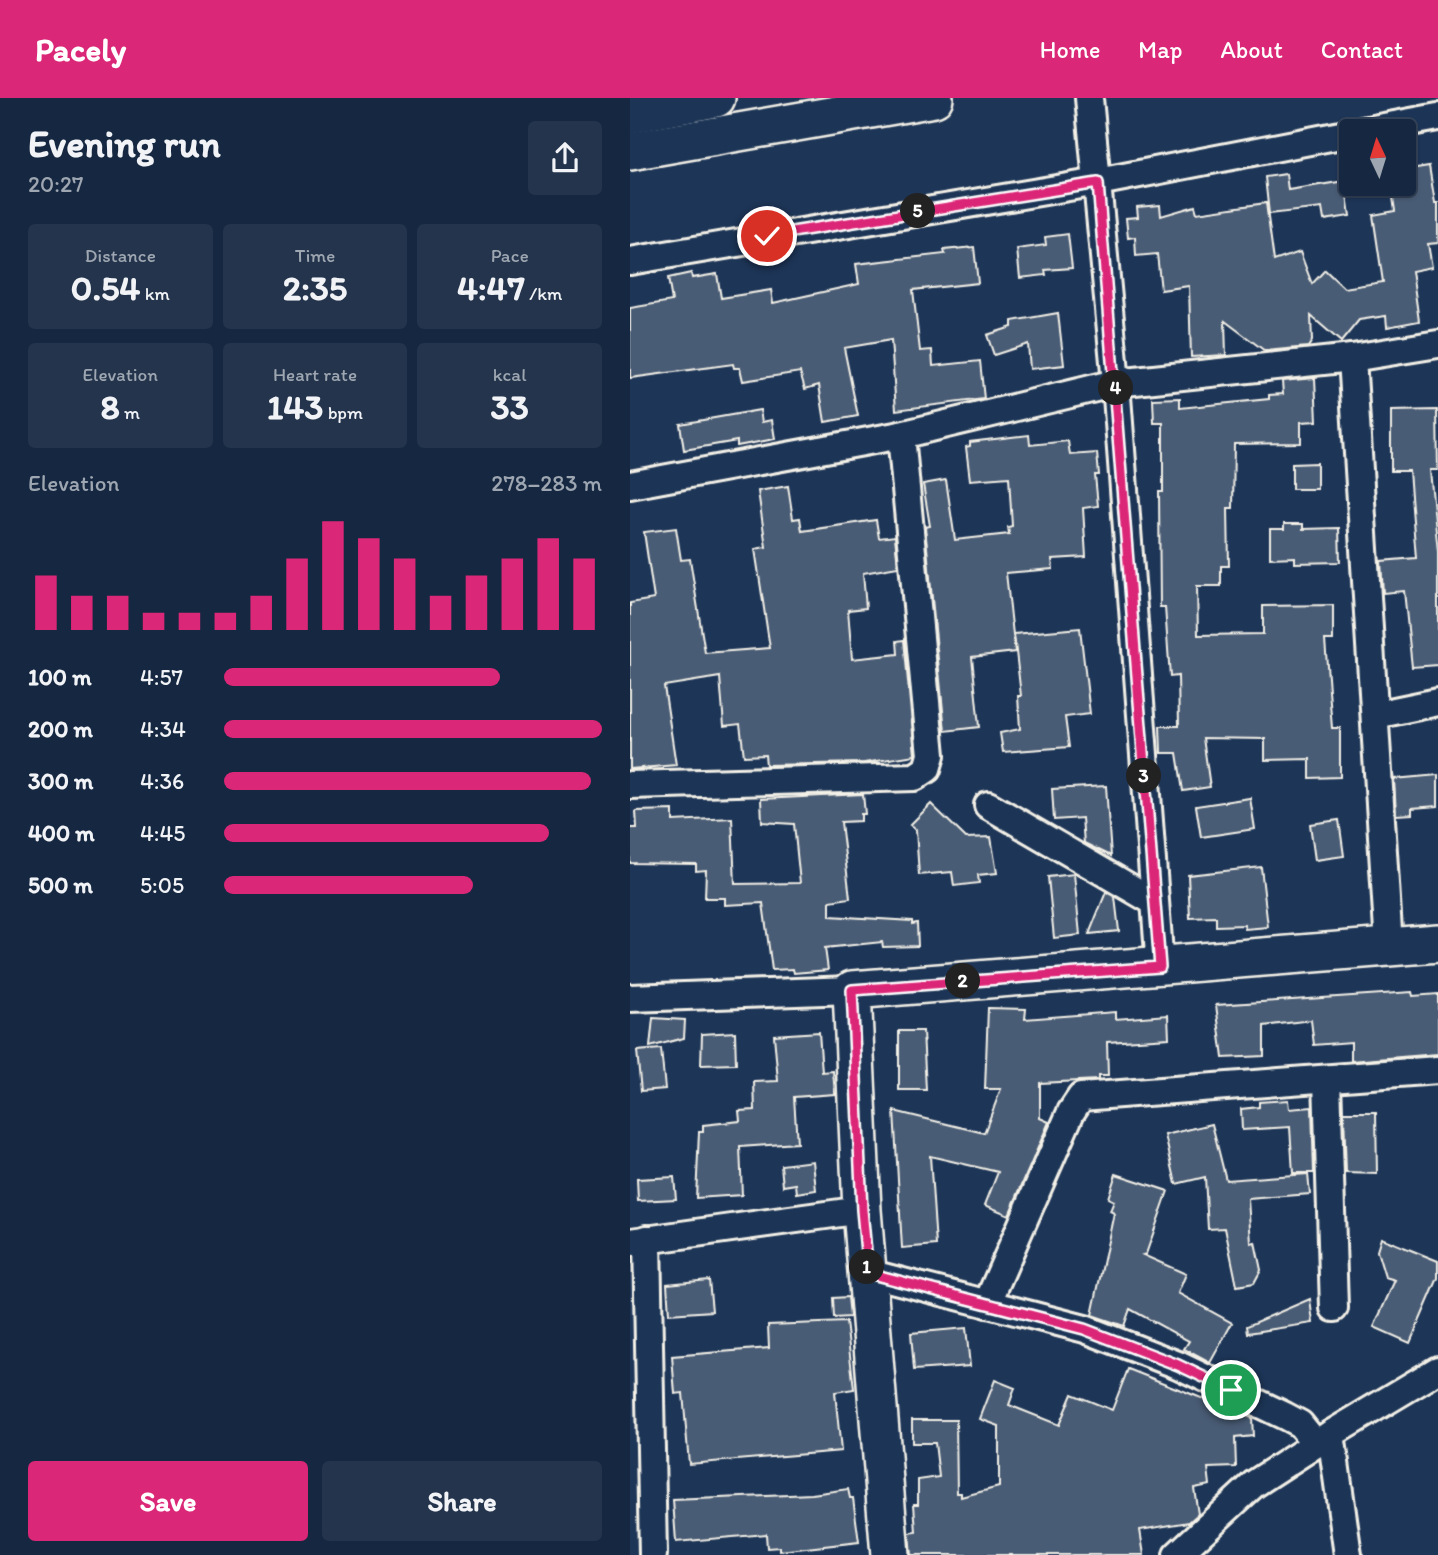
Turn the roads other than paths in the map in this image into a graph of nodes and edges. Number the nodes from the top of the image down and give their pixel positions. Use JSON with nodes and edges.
{"nodes":[{"id":1,"x":716,"y":98,"type":"edge"},
{"id":2,"x":934,"y":98,"type":"edge"},
{"id":3,"x":1089,"y":98,"type":"edge"},
{"id":4,"x":630,"y":114,"type":"edge"},
{"id":5,"x":1438,"y":117,"type":"edge"},
{"id":6,"x":1416,"y":121,"type":"edge"},
{"id":7,"x":1339,"y":135,"type":"edge"},
{"id":8,"x":630,"y":152,"type":"edge"},
{"id":9,"x":1098,"y":183,"type":"junction"},
{"id":10,"x":630,"y":261,"type":"edge"},
{"id":11,"x":1438,"y":344,"type":"edge"},
{"id":12,"x":1352,"y":358,"type":"junction"},
{"id":13,"x":1116,"y":383,"type":"junction"},
{"id":14,"x":901,"y":435,"type":"junction"},
{"id":15,"x":630,"y":485,"type":"edge"},
{"id":16,"x":1438,"y":702,"type":"edge"},
{"id":17,"x":1375,"y":715,"type":"junction"},
{"id":18,"x":630,"y":785,"type":"edge"},
{"id":19,"x":988,"y":805,"type":"dead end"},
{"id":20,"x":1153,"y":901,"type":"junction"},
{"id":21,"x":1438,"y":943,"type":"edge"},
{"id":22,"x":1389,"y":947,"type":"junction"},
{"id":23,"x":1160,"y":967,"type":"junction"},
{"id":24,"x":852,"y":990,"type":"junction"},
{"id":25,"x":630,"y":998,"type":"edge"},
{"id":26,"x":1438,"y":1070,"type":"edge"},
{"id":27,"x":1327,"y":1079,"type":"junction"},
{"id":28,"x":862,"y":1210,"type":"junction"},
{"id":29,"x":639,"y":1241,"type":"edge"},
{"id":30,"x":868,"y":1273,"type":"junction"},
{"id":31,"x":987,"y":1304,"type":"junction"},
{"id":32,"x":1334,"y":1308,"type":"dead end"},
{"id":33,"x":1438,"y":1370,"type":"edge"},
{"id":34,"x":1324,"y":1439,"type":"junction"},
{"id":35,"x":653,"y":1555,"type":"edge"},
{"id":36,"x":890,"y":1555,"type":"edge"},
{"id":37,"x":1177,"y":1555,"type":"edge"},
{"id":38,"x":1348,"y":1555,"type":"edge"}],
"edges":[{"from":1,"to":4,"type":"street"},
{"from":2,"to":8,"type":"street"},
{"from":3,"to":9,"type":"street"},
{"from":5,"to":6,"type":"street"},
{"from":7,"to":9,"type":"street"},
{"from":9,"to":10,"type":"street"},
{"from":9,"to":13,"type":"street"},
{"from":11,"to":12,"type":"street"},
{"from":12,"to":13,"type":"street"},
{"from":12,"to":17,"type":"street"},
{"from":13,"to":14,"type":"street"},
{"from":13,"to":20,"type":"street"},
{"from":14,"to":15,"type":"street"},
{"from":14,"to":18,"type":"street"},
{"from":16,"to":17,"type":"street"},
{"from":17,"to":22,"type":"street"},
{"from":19,"to":20,"type":"street"},
{"from":20,"to":23,"type":"street"},
{"from":21,"to":22,"type":"street"},
{"from":22,"to":23,"type":"street"},
{"from":23,"to":24,"type":"street"},
{"from":24,"to":25,"type":"street"},
{"from":24,"to":28,"type":"street"},
{"from":26,"to":27,"type":"street"},
{"from":27,"to":31,"type":"street"},
{"from":27,"to":32,"type":"street"},
{"from":28,"to":29,"type":"street"},
{"from":28,"to":30,"type":"street"},
{"from":29,"to":35,"type":"street"},
{"from":30,"to":31,"type":"street"},
{"from":30,"to":36,"type":"street"},
{"from":31,"to":34,"type":"street"},
{"from":33,"to":34,"type":"street"},
{"from":34,"to":37,"type":"street"},
{"from":34,"to":38,"type":"street"}]}
